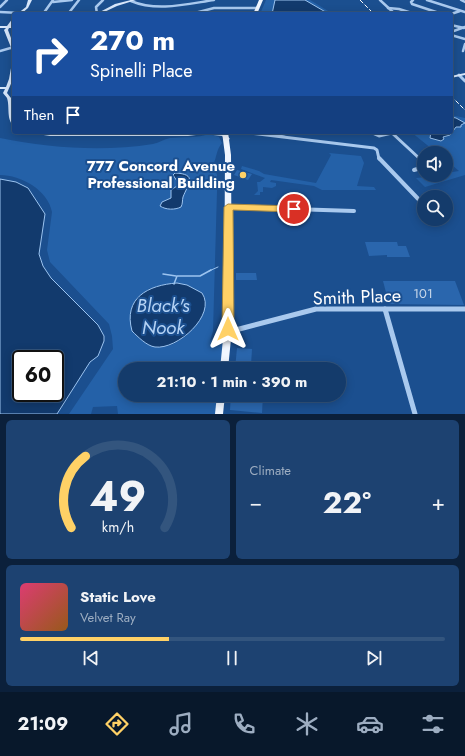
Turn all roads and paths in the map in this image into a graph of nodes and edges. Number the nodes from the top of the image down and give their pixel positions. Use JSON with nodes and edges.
{"nodes":[{"id":1,"x":7,"y":0,"type":"edge"},
{"id":2,"x":30,"y":0,"type":"edge"},
{"id":3,"x":72,"y":0,"type":"edge"},
{"id":4,"x":79,"y":0,"type":"edge"},
{"id":5,"x":103,"y":0,"type":"edge"},
{"id":6,"x":132,"y":0,"type":"edge"},
{"id":7,"x":214,"y":0,"type":"edge"},
{"id":8,"x":263,"y":0,"type":"edge"},
{"id":9,"x":380,"y":0,"type":"edge"},
{"id":10,"x":413,"y":0,"type":"edge"},
{"id":11,"x":427,"y":0,"type":"edge"},
{"id":12,"x":460,"y":0,"type":"edge"},
{"id":13,"x":53,"y":1,"type":"edge"},
{"id":14,"x":465,"y":2,"type":"edge"},
{"id":15,"x":0,"y":7,"type":"edge"},
{"id":16,"x":259,"y":8,"type":"junction"},
{"id":17,"x":388,"y":8,"type":"junction"},
{"id":18,"x":461,"y":11,"type":"junction"},
{"id":19,"x":465,"y":11,"type":"edge"},
{"id":20,"x":0,"y":12,"type":"edge"},
{"id":21,"x":20,"y":12,"type":"edge"},
{"id":22,"x":45,"y":12,"type":"edge"},
{"id":23,"x":70,"y":12,"type":"edge"},
{"id":24,"x":98,"y":12,"type":"edge"},
{"id":25,"x":102,"y":12,"type":"edge"},
{"id":26,"x":200,"y":12,"type":"edge"},
{"id":27,"x":257,"y":12,"type":"edge"},
{"id":28,"x":393,"y":12,"type":"edge"},
{"id":29,"x":409,"y":12,"type":"edge"},
{"id":30,"x":436,"y":12,"type":"edge"},
{"id":31,"x":12,"y":13,"type":"edge"},
{"id":32,"x":453,"y":13,"type":"edge"},
{"id":33,"x":12,"y":21,"type":"edge"},
{"id":34,"x":453,"y":25,"type":"edge"},
{"id":35,"x":0,"y":27,"type":"edge"},
{"id":36,"x":7,"y":27,"type":"junction"},
{"id":37,"x":12,"y":27,"type":"edge"},
{"id":38,"x":465,"y":28,"type":"edge"},
{"id":39,"x":453,"y":33,"type":"edge"},
{"id":40,"x":453,"y":35,"type":"edge"},
{"id":41,"x":465,"y":39,"type":"edge"},
{"id":42,"x":465,"y":44,"type":"edge"},
{"id":43,"x":12,"y":45,"type":"edge"},
{"id":44,"x":12,"y":48,"type":"edge"},
{"id":45,"x":0,"y":51,"type":"edge"},
{"id":46,"x":463,"y":51,"type":"dead end"},
{"id":47,"x":465,"y":74,"type":"edge"},
{"id":48,"x":459,"y":75,"type":"junction"},
{"id":49,"x":453,"y":76,"type":"edge"},
{"id":50,"x":12,"y":80,"type":"edge"},
{"id":51,"x":465,"y":81,"type":"edge"},
{"id":52,"x":3,"y":91,"type":"edge"},
{"id":53,"x":12,"y":120,"type":"edge"},
{"id":54,"x":50,"y":134,"type":"edge"},
{"id":55,"x":115,"y":134,"type":"edge"},
{"id":56,"x":160,"y":134,"type":"edge"},
{"id":57,"x":194,"y":134,"type":"edge"},
{"id":58,"x":218,"y":134,"type":"edge"},
{"id":59,"x":226,"y":134,"type":"edge"},
{"id":60,"x":229,"y":134,"type":"edge"},
{"id":61,"x":258,"y":134,"type":"edge"},
{"id":62,"x":284,"y":134,"type":"edge"},
{"id":63,"x":374,"y":134,"type":"edge"},
{"id":64,"x":389,"y":134,"type":"edge"},
{"id":65,"x":395,"y":134,"type":"edge"},
{"id":66,"x":275,"y":136,"type":"junction"},
{"id":67,"x":228,"y":139,"type":"junction"},
{"id":68,"x":417,"y":155,"type":"edge"},
{"id":69,"x":417,"y":169,"type":"edge"},
{"id":70,"x":414,"y":170,"type":"dead end"},
{"id":71,"x":417,"y":198,"type":"edge"},
{"id":72,"x":228,"y":207,"type":"junction"},
{"id":73,"x":354,"y":211,"type":"dead end"},
{"id":74,"x":385,"y":309,"type":"junction"},
{"id":75,"x":465,"y":310,"type":"edge"},
{"id":76,"x":228,"y":333,"type":"junction"},
{"id":77,"x":225,"y":362,"type":"edge"},
{"id":78,"x":220,"y":402,"type":"edge"},
{"id":79,"x":219,"y":414,"type":"edge"},
{"id":80,"x":415,"y":414,"type":"edge"}],
"edges":[{"from":1,"to":15,"type":"street"},
{"from":2,"to":21,"type":"street"},
{"from":3,"to":13,"type":"street"},
{"from":4,"to":23,"type":"street"},
{"from":5,"to":24,"type":"street"},
{"from":6,"to":7,"type":"street"},
{"from":6,"to":25,"type":"street"},
{"from":8,"to":16,"type":"main road"},
{"from":9,"to":17,"type":"street"},
{"from":10,"to":30,"type":"street"},
{"from":11,"to":18,"type":"street"},
{"from":12,"to":14,"type":"street"},
{"from":13,"to":22,"type":"street"},
{"from":16,"to":26,"type":"street"},
{"from":16,"to":27,"type":"main road"},
{"from":17,"to":28,"type":"street"},
{"from":17,"to":29,"type":"street"},
{"from":18,"to":19,"type":"street"},
{"from":18,"to":32,"type":"street"},
{"from":20,"to":31,"type":"street"},
{"from":33,"to":36,"type":"street"},
{"from":34,"to":38,"type":"street"},
{"from":35,"to":36,"type":"street"},
{"from":36,"to":37,"type":"street"},
{"from":36,"to":43,"type":"street"},
{"from":38,"to":39,"type":"street"},
{"from":40,"to":41,"type":"street"},
{"from":42,"to":46,"type":"street"},
{"from":44,"to":45,"type":"street"},
{"from":47,"to":48,"type":"street"},
{"from":48,"to":49,"type":"street"},
{"from":48,"to":51,"type":"street"},
{"from":50,"to":52,"type":"street"},
{"from":52,"to":53,"type":"street"},
{"from":54,"to":55,"type":"street"},
{"from":55,"to":56,"type":"street"},
{"from":56,"to":57,"type":"street"},
{"from":58,"to":67,"type":"street"},
{"from":59,"to":67,"type":"main road"},
{"from":60,"to":67,"type":"main road"},
{"from":61,"to":66,"type":"street"},
{"from":62,"to":66,"type":"street"},
{"from":63,"to":64,"type":"street"},
{"from":65,"to":68,"type":"street"},
{"from":66,"to":71,"type":"street"},
{"from":67,"to":72,"type":"main road"},
{"from":69,"to":70,"type":"street"},
{"from":72,"to":73,"type":"street"},
{"from":72,"to":76,"type":"main road"},
{"from":74,"to":75,"type":"street","name":"Smith Place"},
{"from":74,"to":76,"type":"street","name":"Smith Place"},
{"from":74,"to":80,"type":"street"},
{"from":76,"to":77,"type":"main road"},
{"from":78,"to":79,"type":"main road"}]}
